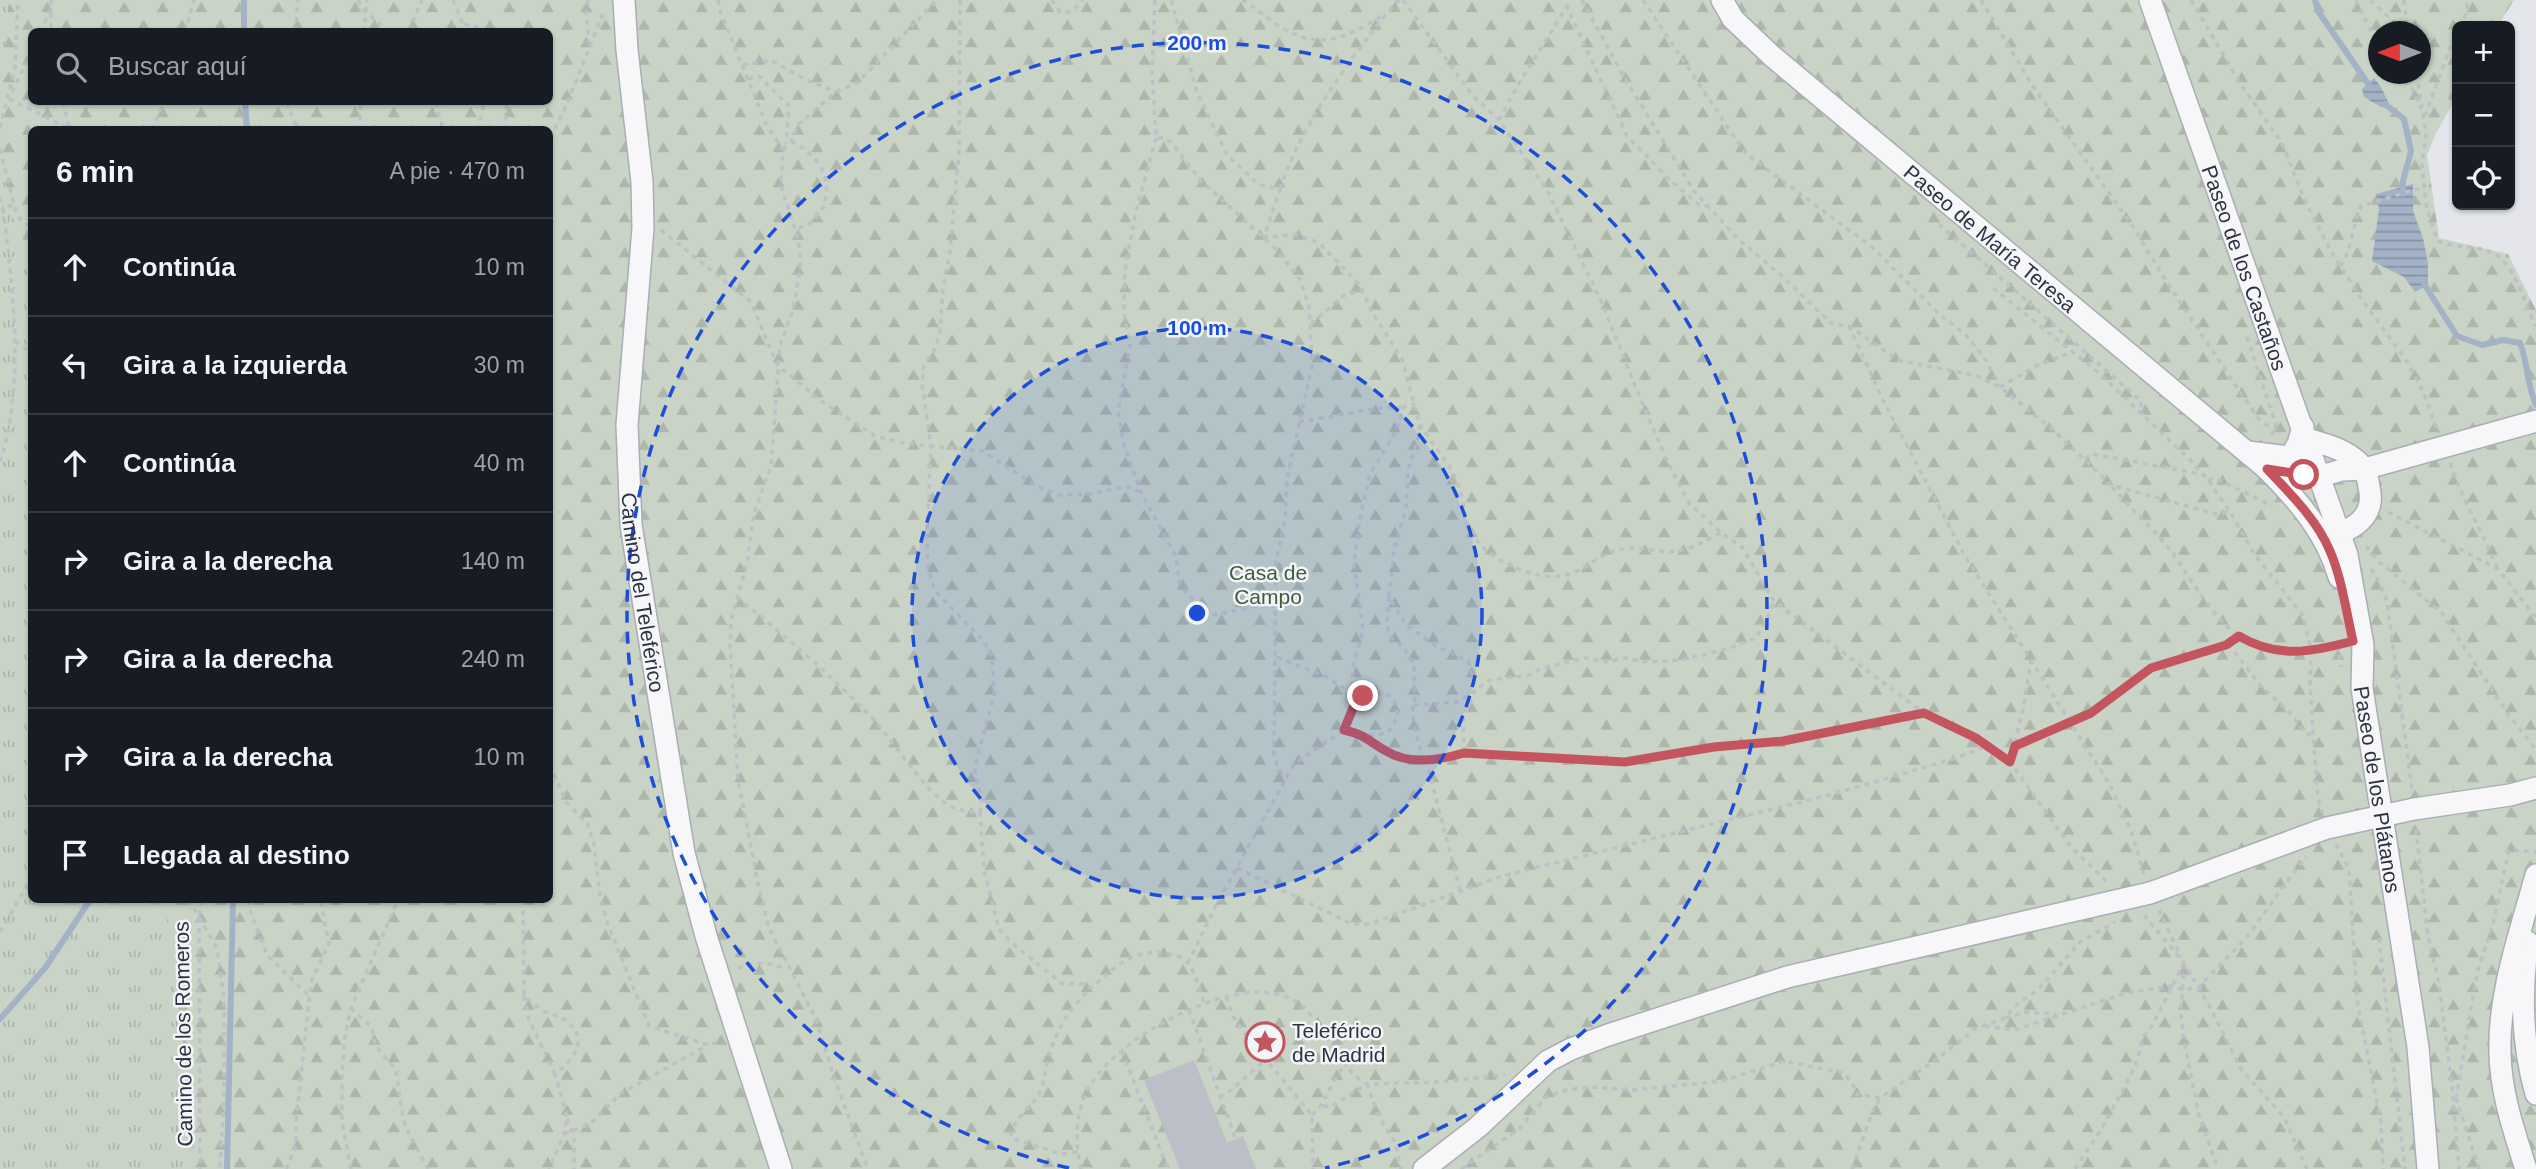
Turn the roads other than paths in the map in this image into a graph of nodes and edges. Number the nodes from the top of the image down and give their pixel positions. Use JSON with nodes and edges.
{"nodes":[{"id":1,"x":624,"y":0,"type":"edge"},
{"id":2,"x":1722,"y":0,"type":"edge"},
{"id":3,"x":2150,"y":0,"type":"edge"},
{"id":4,"x":2536,"y":421,"type":"edge"},
{"id":5,"x":2304,"y":429,"type":"junction"},
{"id":6,"x":2246,"y":452,"type":"junction"},
{"id":7,"x":2267,"y":469,"type":"junction"},
{"id":8,"x":2364,"y":470,"type":"junction"},
{"id":9,"x":2320,"y":474,"type":"junction"},
{"id":10,"x":2338,"y":533,"type":"junction"},
{"id":11,"x":2362,"y":688,"type":"junction"},
{"id":12,"x":2536,"y":788,"type":"edge"},
{"id":13,"x":2510,"y":794,"type":"junction"},
{"id":14,"x":2536,"y":800,"type":"edge"},
{"id":15,"x":2382,"y":816,"type":"junction"},
{"id":16,"x":2536,"y":875,"type":"edge"},
{"id":17,"x":2536,"y":881,"type":"edge"},
{"id":18,"x":2536,"y":1094,"type":"edge"},
{"id":19,"x":781,"y":1169,"type":"edge"},
{"id":20,"x":1424,"y":1169,"type":"edge"},
{"id":21,"x":2428,"y":1169,"type":"edge"},
{"id":22,"x":2526,"y":1169,"type":"edge"}],
"edges":[{"from":1,"to":19,"type":"street","name":"Camino del Teleférico"},
{"from":2,"to":6,"type":"street","name":"Paseo de María Teresa"},
{"from":3,"to":5,"type":"street","name":"Paseo de los Castaños"},
{"from":4,"to":8,"type":"street"},
{"from":5,"to":6,"type":"street"},
{"from":5,"to":8,"type":"street"},
{"from":5,"to":9,"type":"street","name":"Paseo de los Castaños"},
{"from":6,"to":7,"type":"street","name":"Paseo de María Teresa"},
{"from":7,"to":9,"type":"street"},
{"from":7,"to":10,"type":"street","name":"Paseo de María Teresa"},
{"from":8,"to":9,"type":"street"},
{"from":8,"to":10,"type":"street"},
{"from":9,"to":10,"type":"street","name":"Paseo de los Castaños"},
{"from":10,"to":11,"type":"street"},
{"from":10,"to":11,"type":"street","name":"Paseo de los Plátanos"},
{"from":11,"to":15,"type":"street","name":"Paseo de los Plátanos"},
{"from":12,"to":13,"type":"street"},
{"from":13,"to":14,"type":"street"},
{"from":13,"to":15,"type":"street"},
{"from":15,"to":20,"type":"street"},
{"from":15,"to":21,"type":"street","name":"Paseo de los Plátanos"},
{"from":16,"to":22,"type":"street"},
{"from":17,"to":18,"type":"street"}]}
